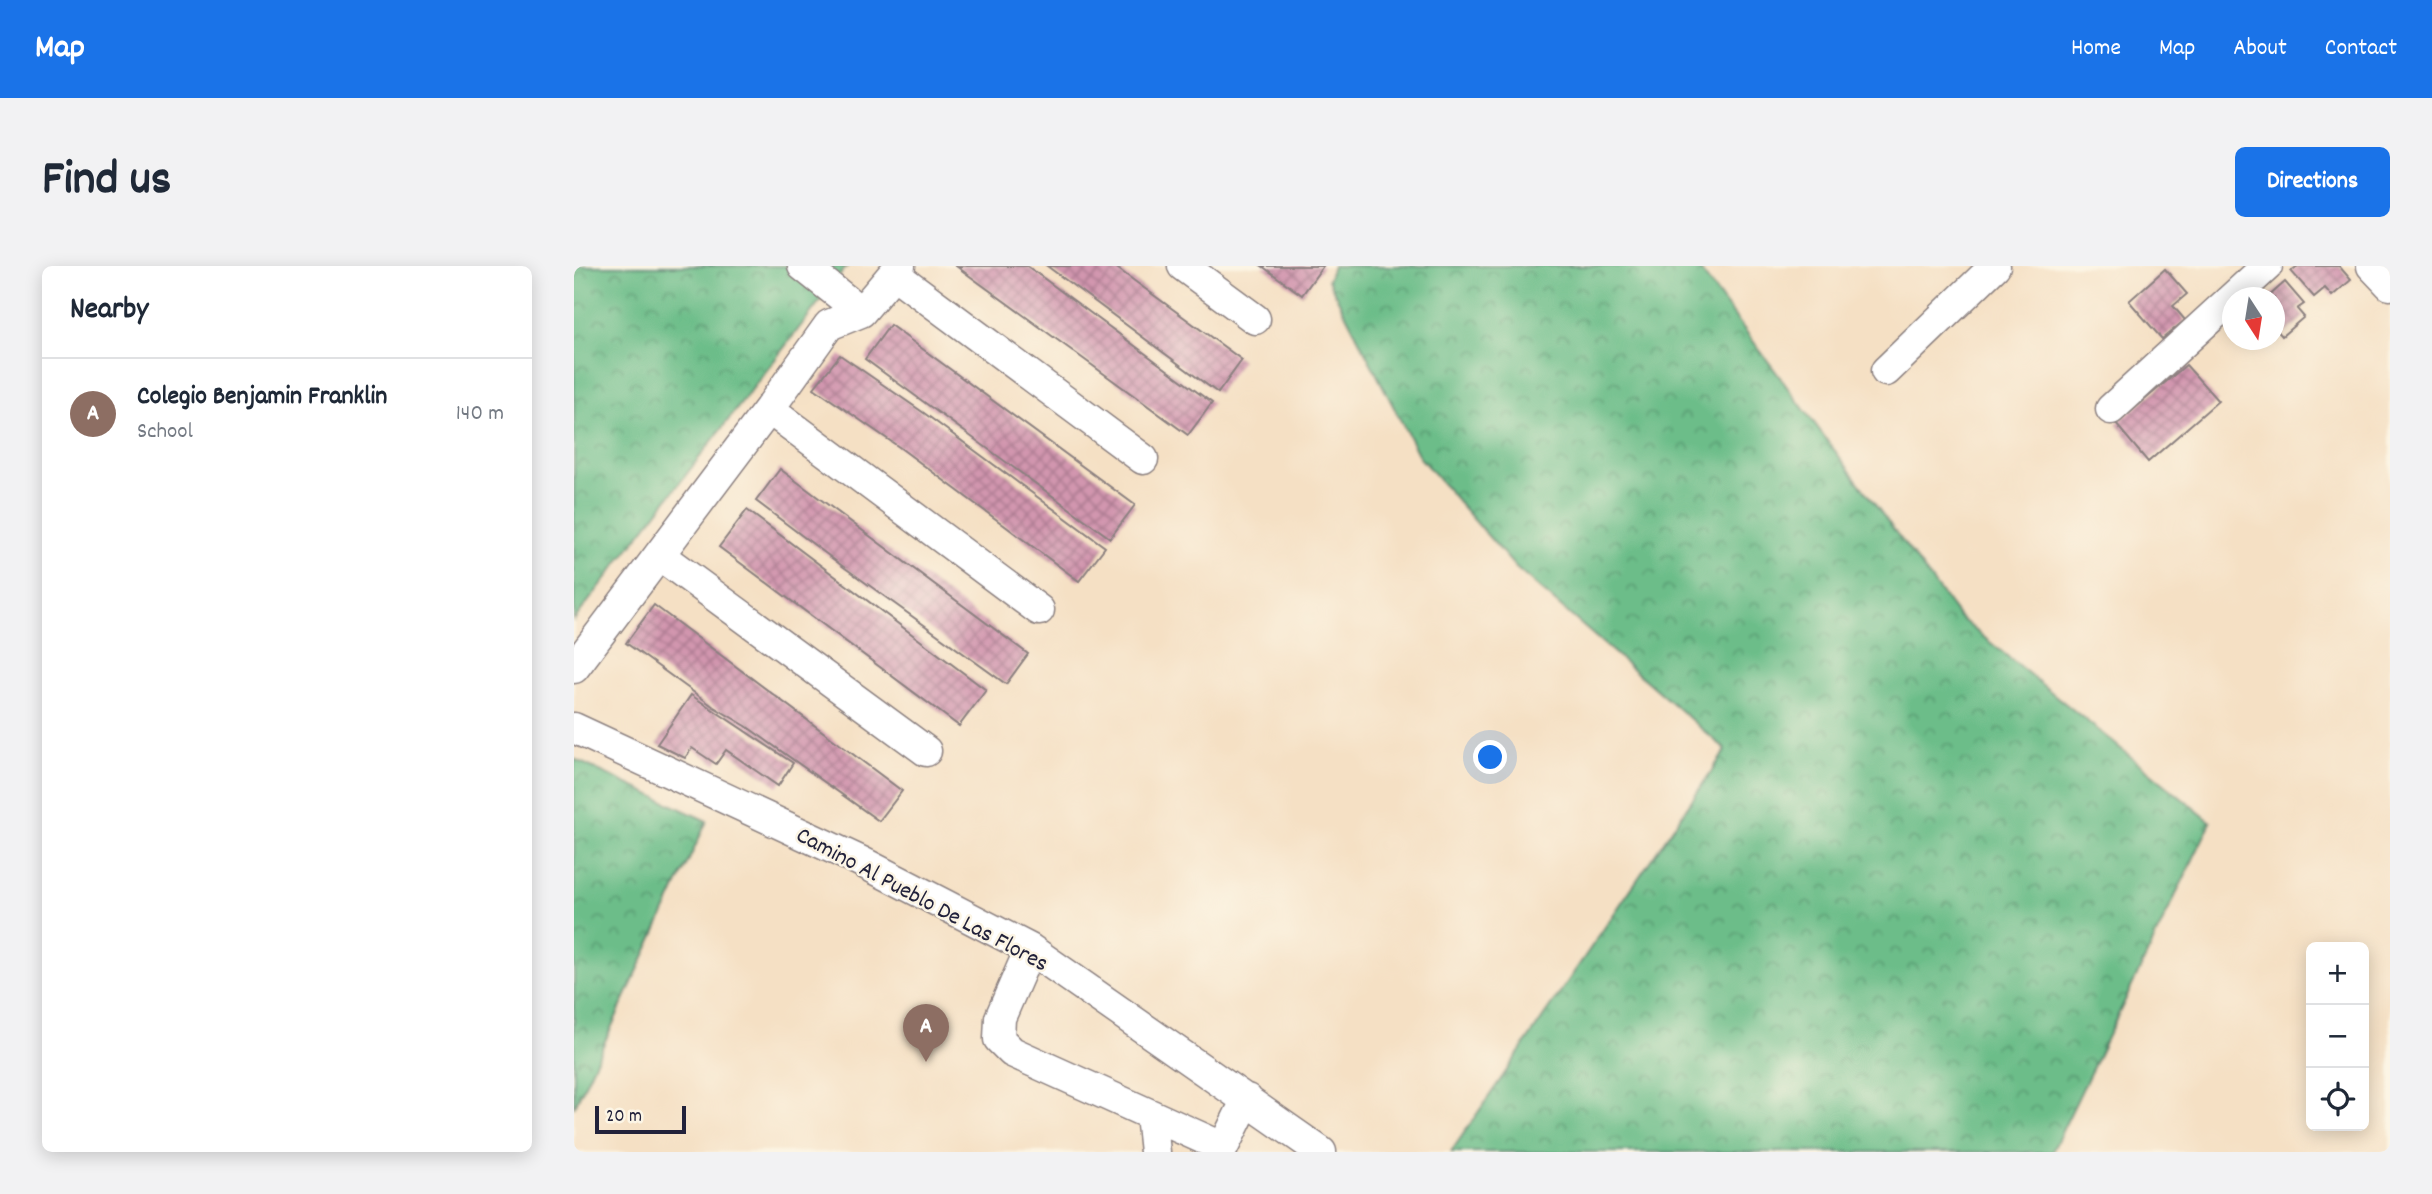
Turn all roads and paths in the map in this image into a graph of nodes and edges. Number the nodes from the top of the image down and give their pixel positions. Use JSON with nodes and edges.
{"nodes":[{"id":1,"x":803,"y":266,"type":"edge"},
{"id":2,"x":1183,"y":266,"type":"edge"},
{"id":3,"x":1996,"y":266,"type":"edge"},
{"id":4,"x":2267,"y":266,"type":"edge"},
{"id":5,"x":2372,"y":266,"type":"edge"},
{"id":6,"x":897,"y":270,"type":"edge"},
{"id":7,"x":2390,"y":285,"type":"edge"},
{"id":8,"x":861,"y":312,"type":"junction"},
{"id":9,"x":1255,"y":319,"type":"dead end"},
{"id":10,"x":1886,"y":371,"type":"dead end"},
{"id":11,"x":769,"y":409,"type":"junction"},
{"id":12,"x":2111,"y":409,"type":"dead end"},
{"id":13,"x":1143,"y":459,"type":"dead end"},
{"id":14,"x":659,"y":555,"type":"junction"},
{"id":15,"x":1039,"y":610,"type":"dead end"},
{"id":16,"x":574,"y":668,"type":"edge"},
{"id":17,"x":574,"y":728,"type":"edge"},
{"id":18,"x":926,"y":751,"type":"dead end"},
{"id":19,"x":1030,"y":949,"type":"junction"},
{"id":20,"x":1247,"y":1100,"type":"junction"},
{"id":21,"x":1151,"y":1115,"type":"junction"},
{"id":22,"x":1222,"y":1150,"type":"edge"},
{"id":23,"x":1155,"y":1152,"type":"edge"},
{"id":24,"x":1321,"y":1152,"type":"edge"}],
"edges":[{"from":1,"to":8,"type":"street"},
{"from":2,"to":9,"type":"street"},
{"from":3,"to":10,"type":"street"},
{"from":4,"to":12,"type":"street"},
{"from":5,"to":7,"type":"street"},
{"from":6,"to":8,"type":"street"},
{"from":6,"to":13,"type":"street"},
{"from":8,"to":11,"type":"street"},
{"from":11,"to":14,"type":"street"},
{"from":11,"to":15,"type":"street"},
{"from":14,"to":16,"type":"street"},
{"from":14,"to":18,"type":"street"},
{"from":17,"to":19,"type":"street","name":"Camino Al Pueblo De Las Flores"},
{"from":19,"to":20,"type":"street","name":"Camino Al Pueblo De Las Flores"},
{"from":19,"to":21,"type":"street"},
{"from":20,"to":22,"type":"street"},
{"from":20,"to":24,"type":"street","name":"Camino Al Pueblo De Las Flores"},
{"from":21,"to":22,"type":"street"},
{"from":21,"to":23,"type":"street"}]}
